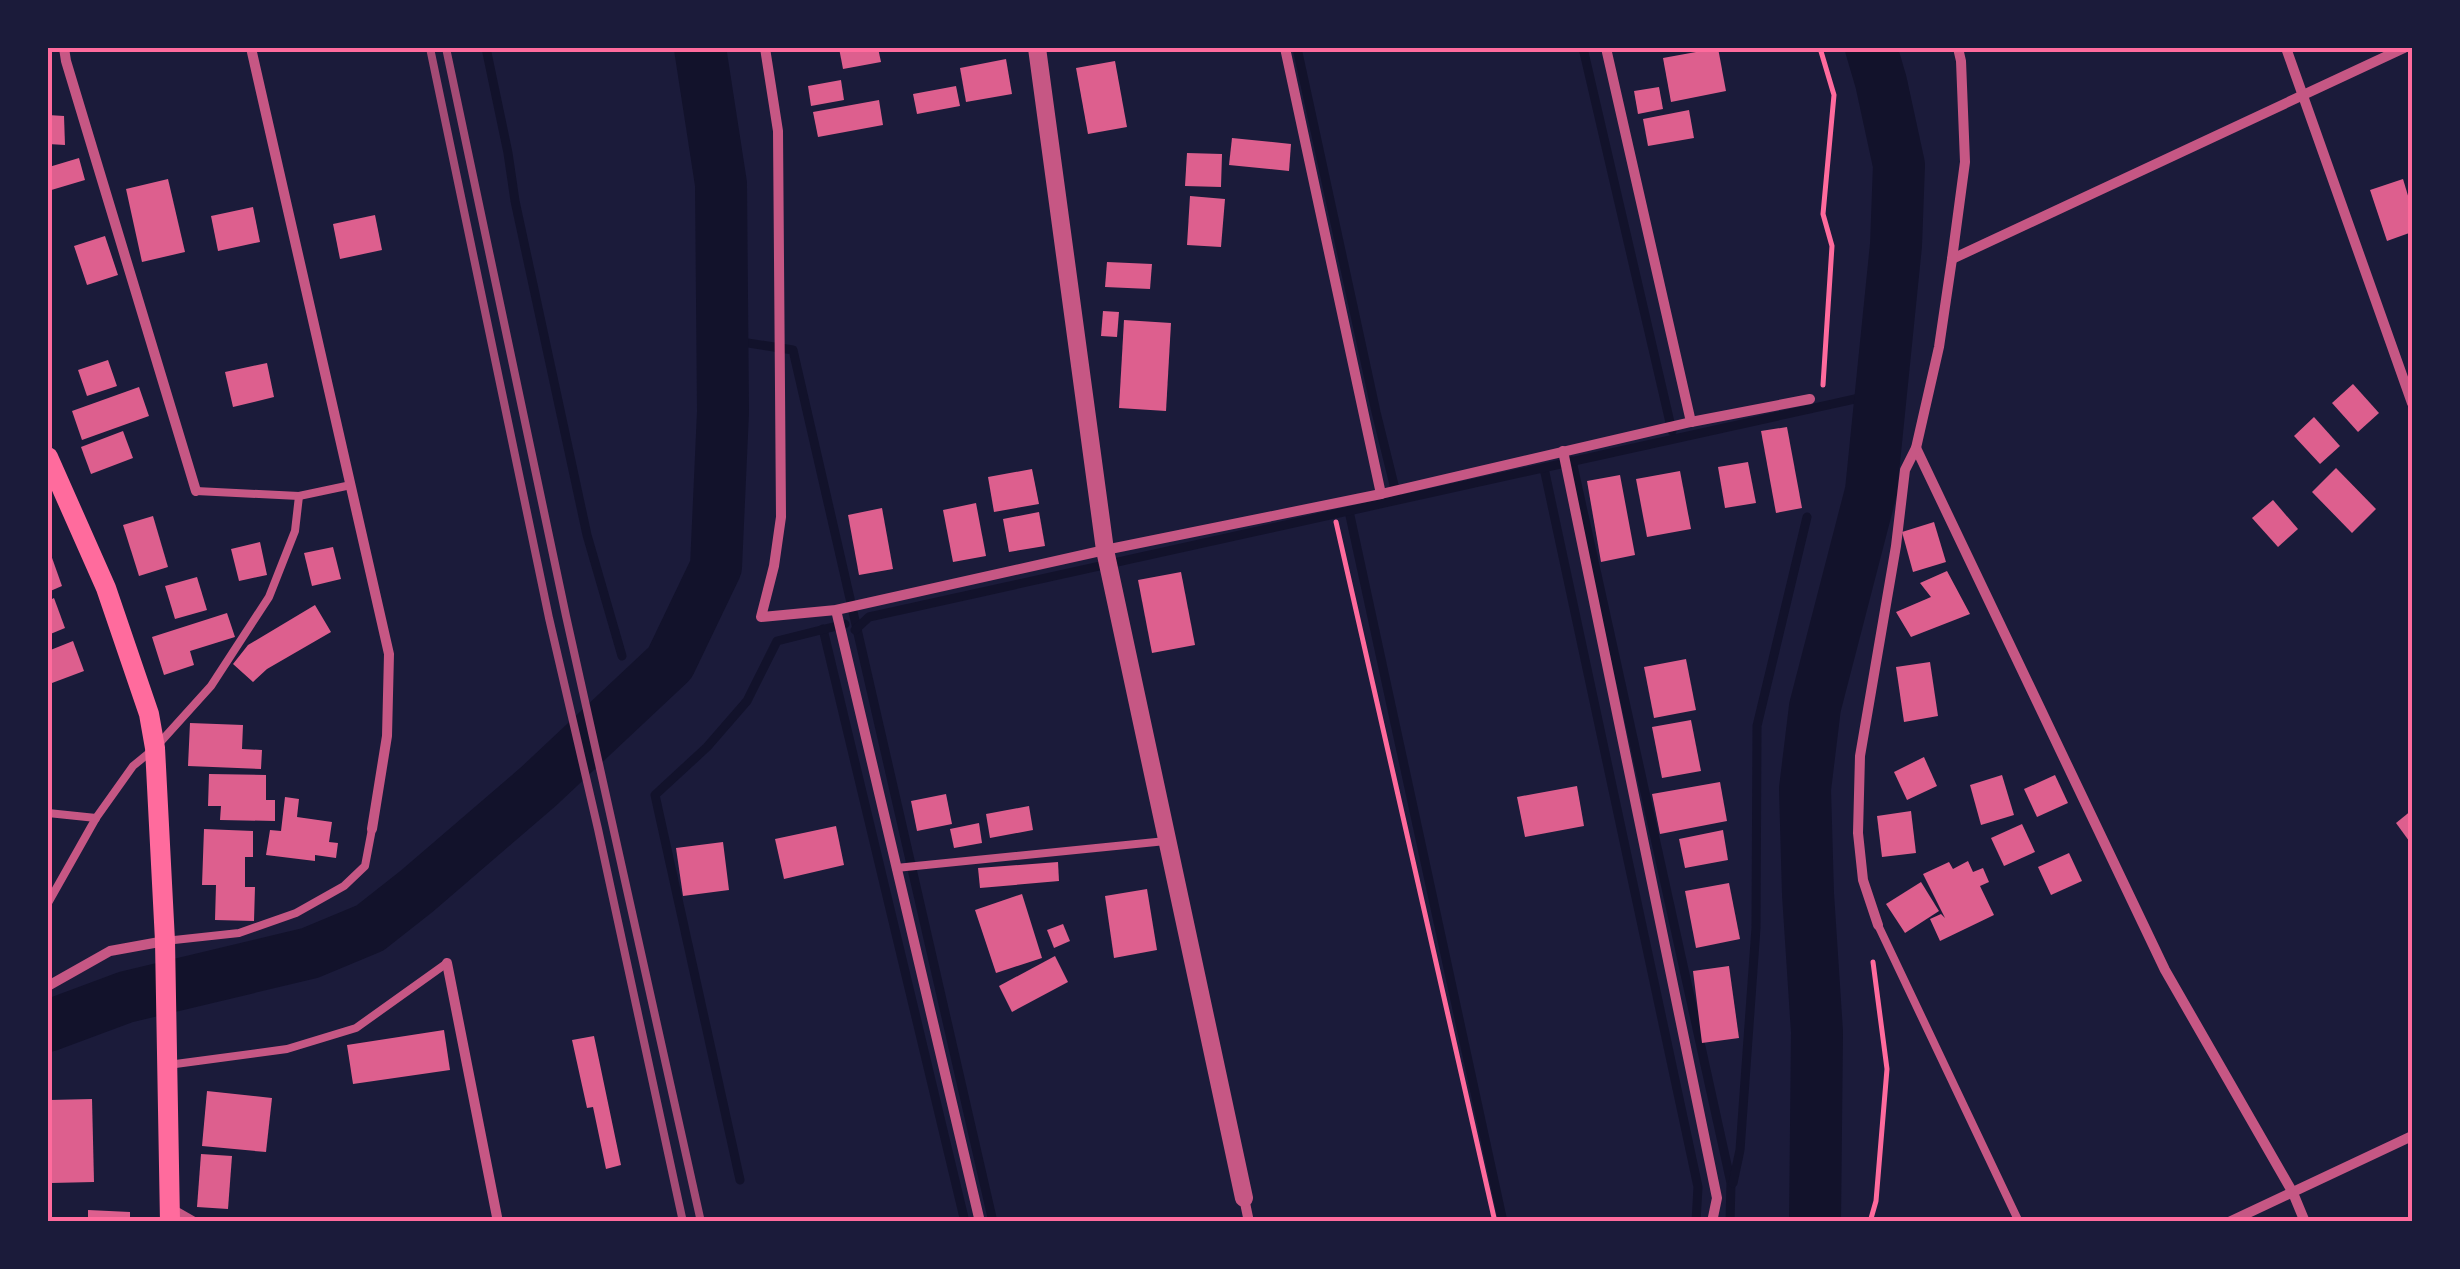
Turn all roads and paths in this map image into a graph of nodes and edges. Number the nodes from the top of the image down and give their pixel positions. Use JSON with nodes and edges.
{"nodes":[{"id":1,"x":64,"y":48,"type":"edge"},
{"id":2,"x":251,"y":48,"type":"edge"},
{"id":3,"x":764,"y":48,"type":"edge"},
{"id":4,"x":1037,"y":48,"type":"edge"},
{"id":5,"x":1285,"y":48,"type":"edge"},
{"id":6,"x":1606,"y":48,"type":"edge"},
{"id":7,"x":1820,"y":48,"type":"edge"},
{"id":8,"x":1958,"y":48,"type":"edge"},
{"id":9,"x":2286,"y":48,"type":"edge"},
{"id":10,"x":2404,"y":48,"type":"edge"},
{"id":11,"x":2304,"y":94,"type":"junction"},
{"id":12,"x":1952,"y":259,"type":"junction"},
{"id":13,"x":1810,"y":398,"type":"joint"},
{"id":14,"x":2412,"y":403,"type":"edge"},
{"id":15,"x":1691,"y":422,"type":"junction"},
{"id":16,"x":1916,"y":448,"type":"junction"},
{"id":17,"x":1563,"y":451,"type":"junction"},
{"id":18,"x":48,"y":457,"type":"edge"},
{"id":19,"x":350,"y":485,"type":"junction"},
{"id":20,"x":196,"y":491,"type":"joint"},
{"id":21,"x":1381,"y":494,"type":"junction"},
{"id":22,"x":299,"y":496,"type":"junction"},
{"id":23,"x":1332,"y":504,"type":"junction"},
{"id":24,"x":1106,"y":550,"type":"junction"},
{"id":25,"x":836,"y":610,"type":"junction"},
{"id":26,"x":154,"y":748,"type":"junction"},
{"id":27,"x":48,"y":813,"type":"edge"},
{"id":28,"x":96,"y":818,"type":"junction"},
{"id":29,"x":372,"y":829,"type":"joint"},
{"id":30,"x":1168,"y":840,"type":"junction"},
{"id":31,"x":896,"y":868,"type":"junction"},
{"id":32,"x":48,"y":903,"type":"edge"},
{"id":33,"x":1873,"y":910,"type":"junction"},
{"id":34,"x":1878,"y":926,"type":"joint"},
{"id":35,"x":166,"y":941,"type":"junction"},
{"id":36,"x":448,"y":963,"type":"joint"},
{"id":37,"x":48,"y":986,"type":"edge"},
{"id":38,"x":168,"y":1058,"type":"junction"},
{"id":39,"x":2412,"y":1136,"type":"edge"},
{"id":40,"x":2293,"y":1193,"type":"junction"},
{"id":41,"x":1244,"y":1198,"type":"joint"},
{"id":42,"x":170,"y":1215,"type":"edge"},
{"id":43,"x":196,"y":1222,"type":"edge"},
{"id":44,"x":498,"y":1222,"type":"edge"},
{"id":45,"x":980,"y":1222,"type":"edge"},
{"id":46,"x":1249,"y":1222,"type":"edge"},
{"id":47,"x":1495,"y":1222,"type":"edge"},
{"id":48,"x":1712,"y":1222,"type":"edge"},
{"id":49,"x":1870,"y":1222,"type":"edge"},
{"id":50,"x":2019,"y":1222,"type":"edge"},
{"id":51,"x":2229,"y":1222,"type":"edge"},
{"id":52,"x":2306,"y":1222,"type":"edge"}],
"edges":[{"from":1,"to":20,"type":"street"},
{"from":2,"to":19,"type":"street"},
{"from":3,"to":25,"type":"street"},
{"from":4,"to":24,"type":"street"},
{"from":5,"to":21,"type":"street"},
{"from":6,"to":15,"type":"street"},
{"from":7,"to":13,"type":"path"},
{"from":8,"to":12,"type":"street"},
{"from":9,"to":11,"type":"street"},
{"from":10,"to":11,"type":"street"},
{"from":11,"to":12,"type":"street"},
{"from":11,"to":14,"type":"street"},
{"from":12,"to":16,"type":"street"},
{"from":13,"to":15,"type":"street"},
{"from":15,"to":17,"type":"street"},
{"from":16,"to":33,"type":"street"},
{"from":16,"to":40,"type":"street"},
{"from":17,"to":21,"type":"street"},
{"from":17,"to":48,"type":"street"},
{"from":18,"to":26,"type":"main road"},
{"from":19,"to":22,"type":"lane"},
{"from":19,"to":29,"type":"street"},
{"from":20,"to":22,"type":"lane"},
{"from":21,"to":23,"type":"street"},
{"from":22,"to":26,"type":"lane"},
{"from":23,"to":24,"type":"street"},
{"from":23,"to":47,"type":"path"},
{"from":24,"to":25,"type":"street"},
{"from":24,"to":30,"type":"street"},
{"from":25,"to":31,"type":"street"},
{"from":26,"to":28,"type":"lane"},
{"from":26,"to":35,"type":"main road"},
{"from":27,"to":28,"type":"lane"},
{"from":28,"to":32,"type":"lane"},
{"from":29,"to":35,"type":"lane"},
{"from":30,"to":31,"type":"lane"},
{"from":30,"to":41,"type":"street"},
{"from":31,"to":45,"type":"street"},
{"from":33,"to":34,"type":"street"},
{"from":33,"to":49,"type":"path"},
{"from":34,"to":50,"type":"lane"},
{"from":35,"to":37,"type":"street"},
{"from":35,"to":38,"type":"main road"},
{"from":36,"to":38,"type":"lane"},
{"from":36,"to":44,"type":"street"},
{"from":38,"to":42,"type":"main road"},
{"from":39,"to":40,"type":"street"},
{"from":40,"to":51,"type":"street"},
{"from":40,"to":52,"type":"street"},
{"from":41,"to":46,"type":"street"},
{"from":42,"to":43,"type":"lane"}]}
